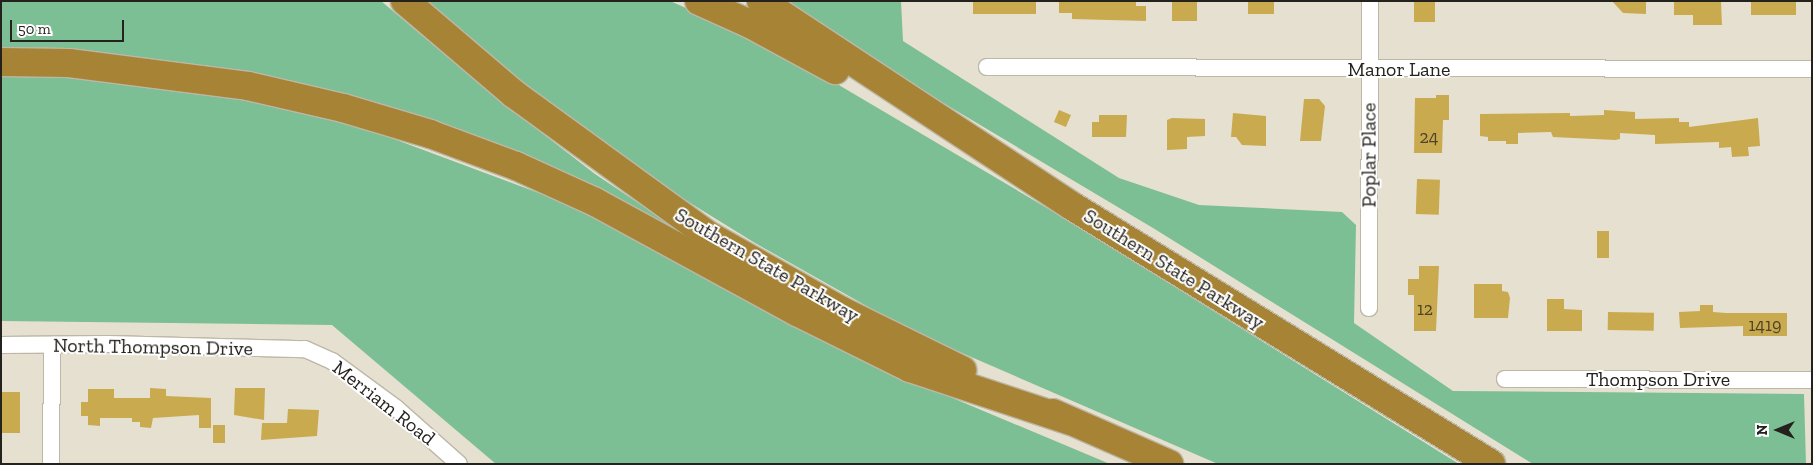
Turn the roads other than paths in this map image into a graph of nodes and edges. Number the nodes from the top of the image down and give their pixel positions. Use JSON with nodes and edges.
{"nodes":[{"id":1,"x":405,"y":1,"type":"edge"},
{"id":2,"x":699,"y":1,"type":"edge"},
{"id":3,"x":761,"y":1,"type":"edge"},
{"id":4,"x":1370,"y":1,"type":"edge"},
{"id":5,"x":1,"y":62,"type":"edge"},
{"id":6,"x":987,"y":67,"type":"dead end"},
{"id":7,"x":1369,"y":69,"type":"junction"},
{"id":8,"x":1812,"y":69,"type":"edge"},
{"id":9,"x":1072,"y":206,"type":"junction"},
{"id":10,"x":1369,"y":308,"type":"dead end"},
{"id":11,"x":1,"y":346,"type":"edge"},
{"id":12,"x":52,"y":346,"type":"junction"},
{"id":13,"x":305,"y":349,"type":"joint"},
{"id":14,"x":1505,"y":378,"type":"dead end"},
{"id":15,"x":1812,"y":380,"type":"edge"},
{"id":16,"x":1070,"y":421,"type":"junction"},
{"id":17,"x":1490,"y":462,"type":"edge"},
{"id":18,"x":51,"y":464,"type":"edge"},
{"id":19,"x":459,"y":464,"type":"edge"},
{"id":20,"x":1170,"y":464,"type":"edge"}],
"edges":[{"from":1,"to":16,"type":"highway","name":"Southern State Parkway"},
{"from":2,"to":9,"type":"highway"},
{"from":3,"to":9,"type":"highway","name":"Southern State Parkway"},
{"from":4,"to":7,"type":"street","name":"Poplar Place"},
{"from":5,"to":16,"type":"highway"},
{"from":6,"to":7,"type":"street","name":"Manor Lane"},
{"from":7,"to":8,"type":"street","name":"Manor Lane"},
{"from":7,"to":10,"type":"street","name":"Poplar Place"},
{"from":9,"to":17,"type":"highway","name":"Southern State Parkway"},
{"from":11,"to":12,"type":"street","name":"North Thompson Drive"},
{"from":12,"to":13,"type":"street","name":"North Thompson Drive"},
{"from":12,"to":18,"type":"street"},
{"from":13,"to":19,"type":"street","name":"Merriam Road"},
{"from":14,"to":15,"type":"street","name":"Thompson Drive"},
{"from":16,"to":20,"type":"highway","name":"Southern State Parkway"}]}
